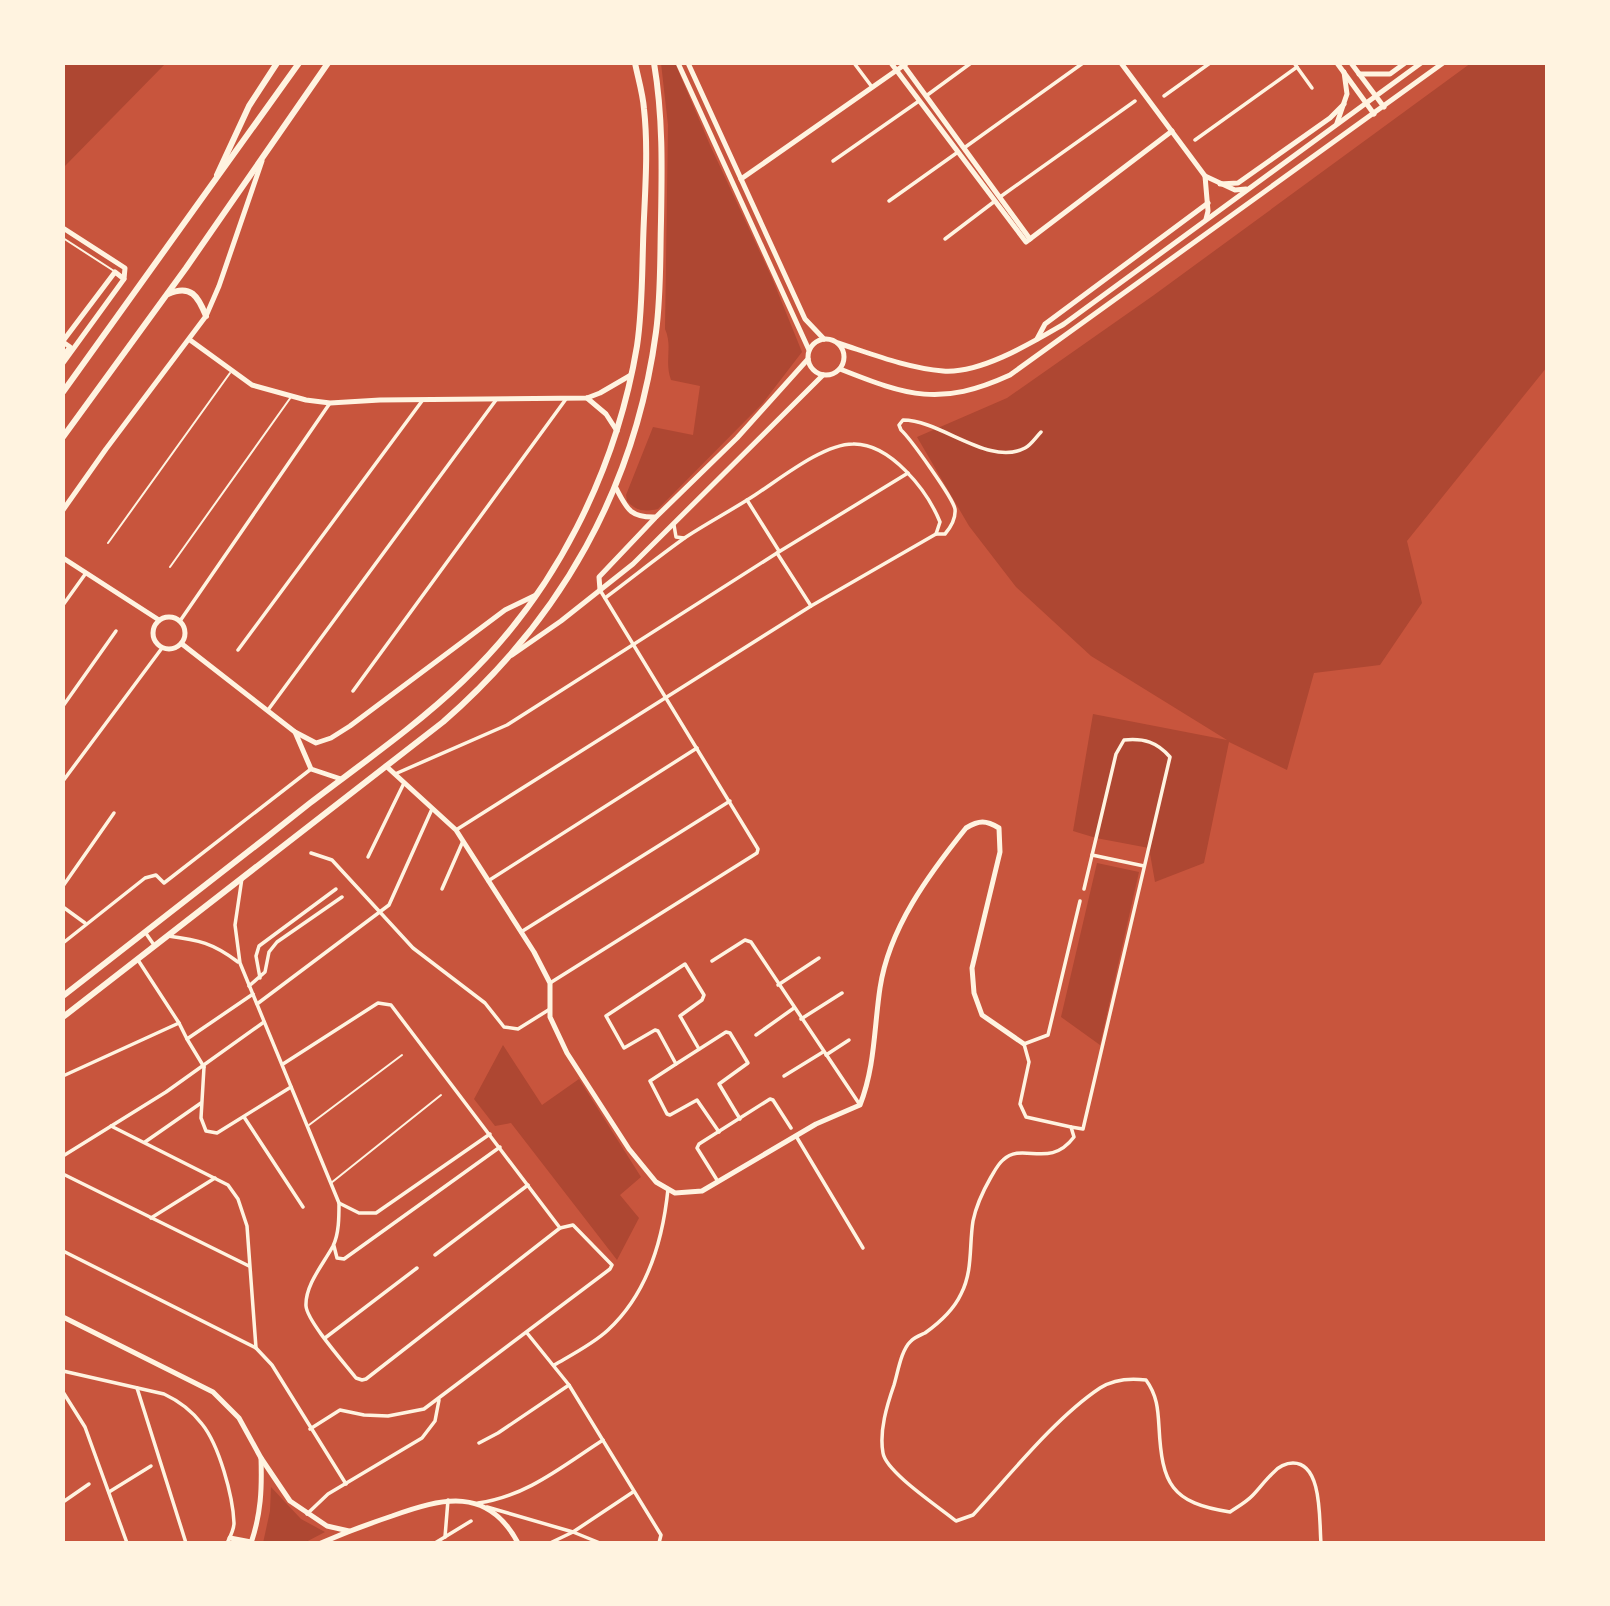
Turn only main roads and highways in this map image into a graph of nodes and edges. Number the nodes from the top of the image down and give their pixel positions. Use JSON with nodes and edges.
{"nodes":[{"id":1,"x":277,"y":63,"type":"edge"},
{"id":2,"x":299,"y":63,"type":"edge"},
{"id":3,"x":328,"y":63,"type":"edge"},
{"id":4,"x":635,"y":63,"type":"edge"},
{"id":5,"x":654,"y":63,"type":"edge"},
{"id":6,"x":210,"y":190,"type":"junction"},
{"id":7,"x":166,"y":295,"type":"junction"},
{"id":8,"x":206,"y":316,"type":"road end"},
{"id":9,"x":63,"y":390,"type":"edge"},
{"id":10,"x":63,"y":437,"type":"edge"},
{"id":11,"x":63,"y":996,"type":"edge"},
{"id":12,"x":63,"y":1017,"type":"edge"}],
"edges":[{"from":1,"to":6,"type":"main road"},
{"from":2,"to":6,"type":"main road"},
{"from":3,"to":7,"type":"main road"},
{"from":4,"to":11,"type":"main road"},
{"from":5,"to":12,"type":"main road"},
{"from":6,"to":9,"type":"main road"},
{"from":7,"to":8,"type":"main road"},
{"from":7,"to":10,"type":"main road"}]}
